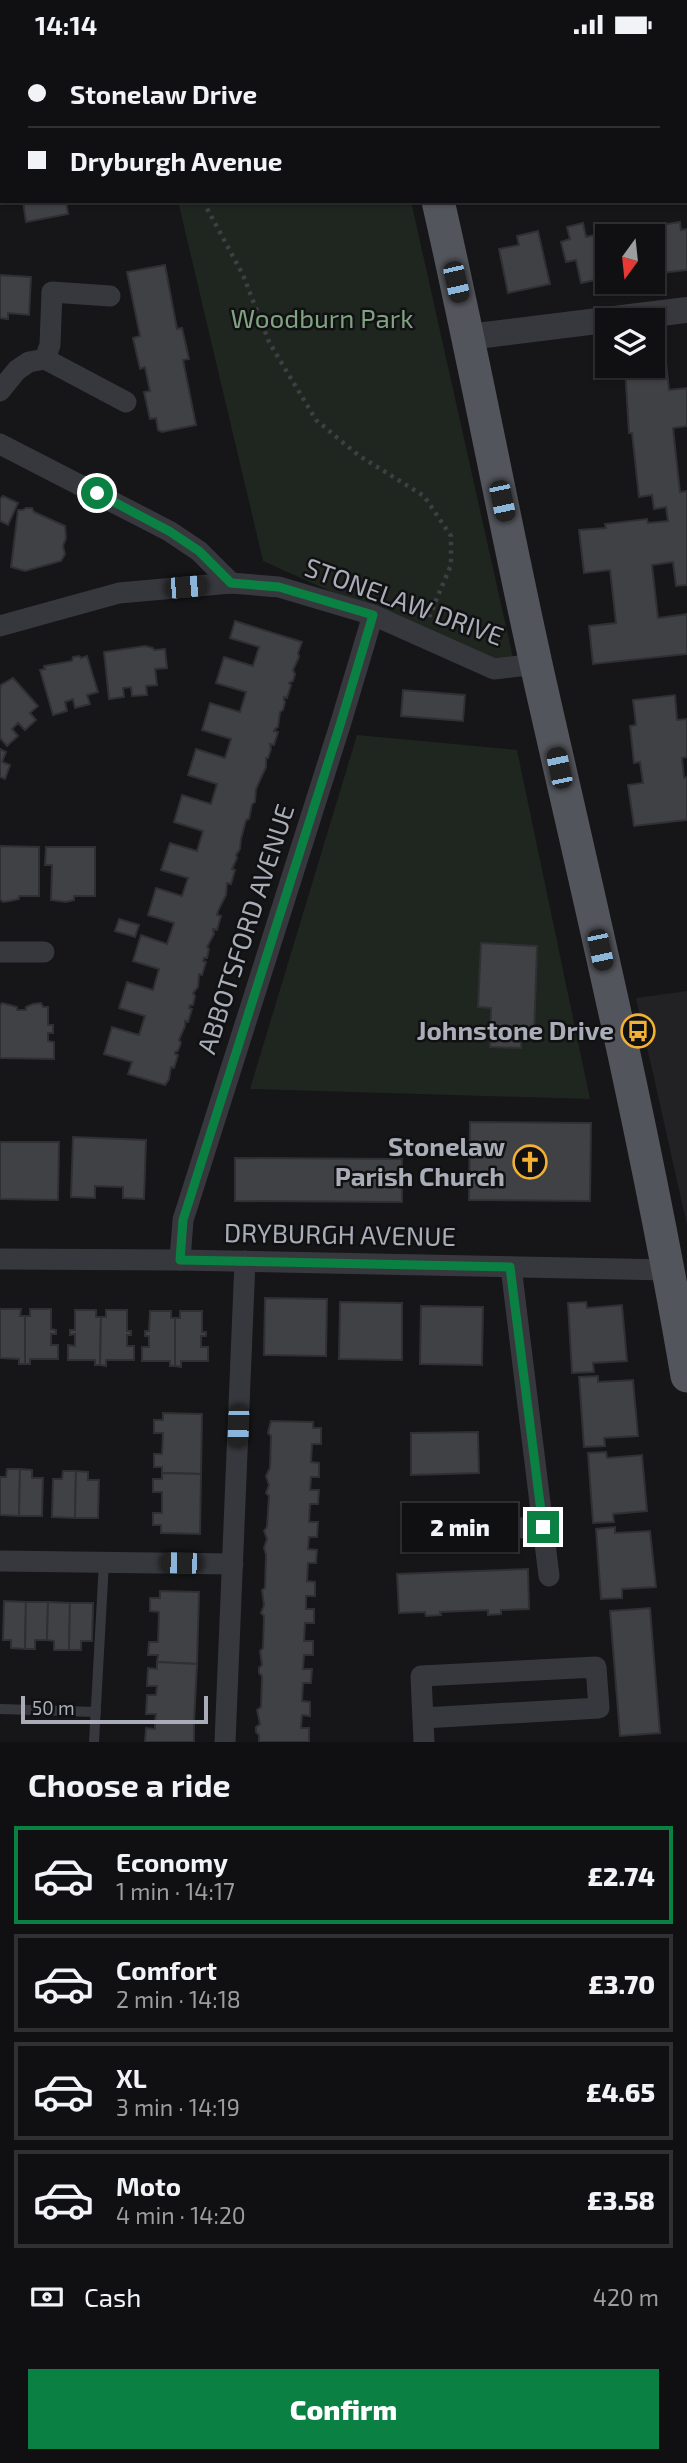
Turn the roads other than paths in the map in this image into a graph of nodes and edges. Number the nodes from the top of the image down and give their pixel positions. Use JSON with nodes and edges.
{"nodes":[{"id":1,"x":438,"y":203,"type":"edge"},
{"id":2,"x":110,"y":296,"type":"dead end"},
{"id":3,"x":687,"y":310,"type":"edge"},
{"id":4,"x":469,"y":337,"type":"junction"},
{"id":5,"x":45,"y":359,"type":"junction"},
{"id":6,"x":0,"y":391,"type":"edge"},
{"id":7,"x":126,"y":402,"type":"dead end"},
{"id":8,"x":0,"y":444,"type":"edge"},
{"id":9,"x":231,"y":583,"type":"junction"},
{"id":10,"x":373,"y":615,"type":"junction"},
{"id":11,"x":0,"y":626,"type":"edge"},
{"id":12,"x":536,"y":664,"type":"junction"},
{"id":13,"x":0,"y":952,"type":"edge"},
{"id":14,"x":44,"y":952,"type":"dead end"},
{"id":15,"x":0,"y":1259,"type":"edge"},
{"id":16,"x":180,"y":1260,"type":"junction"},
{"id":17,"x":245,"y":1261,"type":"junction"},
{"id":18,"x":510,"y":1267,"type":"junction"},
{"id":19,"x":669,"y":1270,"type":"junction"},
{"id":20,"x":687,"y":1376,"type":"edge"},
{"id":21,"x":543,"y":1527,"type":"junction"},
{"id":22,"x":415,"y":1532,"type":"dead end"},
{"id":23,"x":0,"y":1560,"type":"edge"},
{"id":24,"x":104,"y":1562,"type":"junction"},
{"id":25,"x":233,"y":1564,"type":"junction"},
{"id":26,"x":549,"y":1576,"type":"dead end"},
{"id":27,"x":0,"y":1709,"type":"edge"},
{"id":28,"x":96,"y":1712,"type":"junction"},
{"id":29,"x":423,"y":1718,"type":"junction"},
{"id":30,"x":94,"y":1742,"type":"edge"},
{"id":31,"x":225,"y":1742,"type":"edge"},
{"id":32,"x":424,"y":1742,"type":"edge"}],
"edges":[{"from":1,"to":4,"type":"main road"},
{"from":2,"to":5,"type":"street"},
{"from":3,"to":4,"type":"street"},
{"from":4,"to":12,"type":"main road"},
{"from":5,"to":6,"type":"street"},
{"from":5,"to":7,"type":"street"},
{"from":8,"to":9,"type":"street"},
{"from":9,"to":10,"type":"street","name":"STONELAW DRIVE"},
{"from":9,"to":11,"type":"street","name":"STONELAW DRIVE"},
{"from":10,"to":12,"type":"street","name":"STONELAW DRIVE"},
{"from":10,"to":16,"type":"street","name":"ABBOTSFORD AVENUE"},
{"from":12,"to":19,"type":"main road"},
{"from":13,"to":14,"type":"street"},
{"from":15,"to":16,"type":"street","name":"DRYBURGH AVENUE"},
{"from":16,"to":17,"type":"street","name":"DRYBURGH AVENUE"},
{"from":17,"to":18,"type":"street","name":"DRYBURGH AVENUE"},
{"from":17,"to":25,"type":"street"},
{"from":18,"to":19,"type":"street","name":"DRYBURGH AVENUE"},
{"from":18,"to":21,"type":"street"},
{"from":19,"to":20,"type":"main road"},
{"from":21,"to":22,"type":"street"},
{"from":21,"to":26,"type":"street"},
{"from":23,"to":24,"type":"street"},
{"from":24,"to":25,"type":"street"},
{"from":24,"to":28,"type":"lane"},
{"from":25,"to":31,"type":"street"},
{"from":27,"to":28,"type":"lane"},
{"from":28,"to":30,"type":"lane"},
{"from":29,"to":29,"type":"street"},
{"from":29,"to":32,"type":"street"}]}
